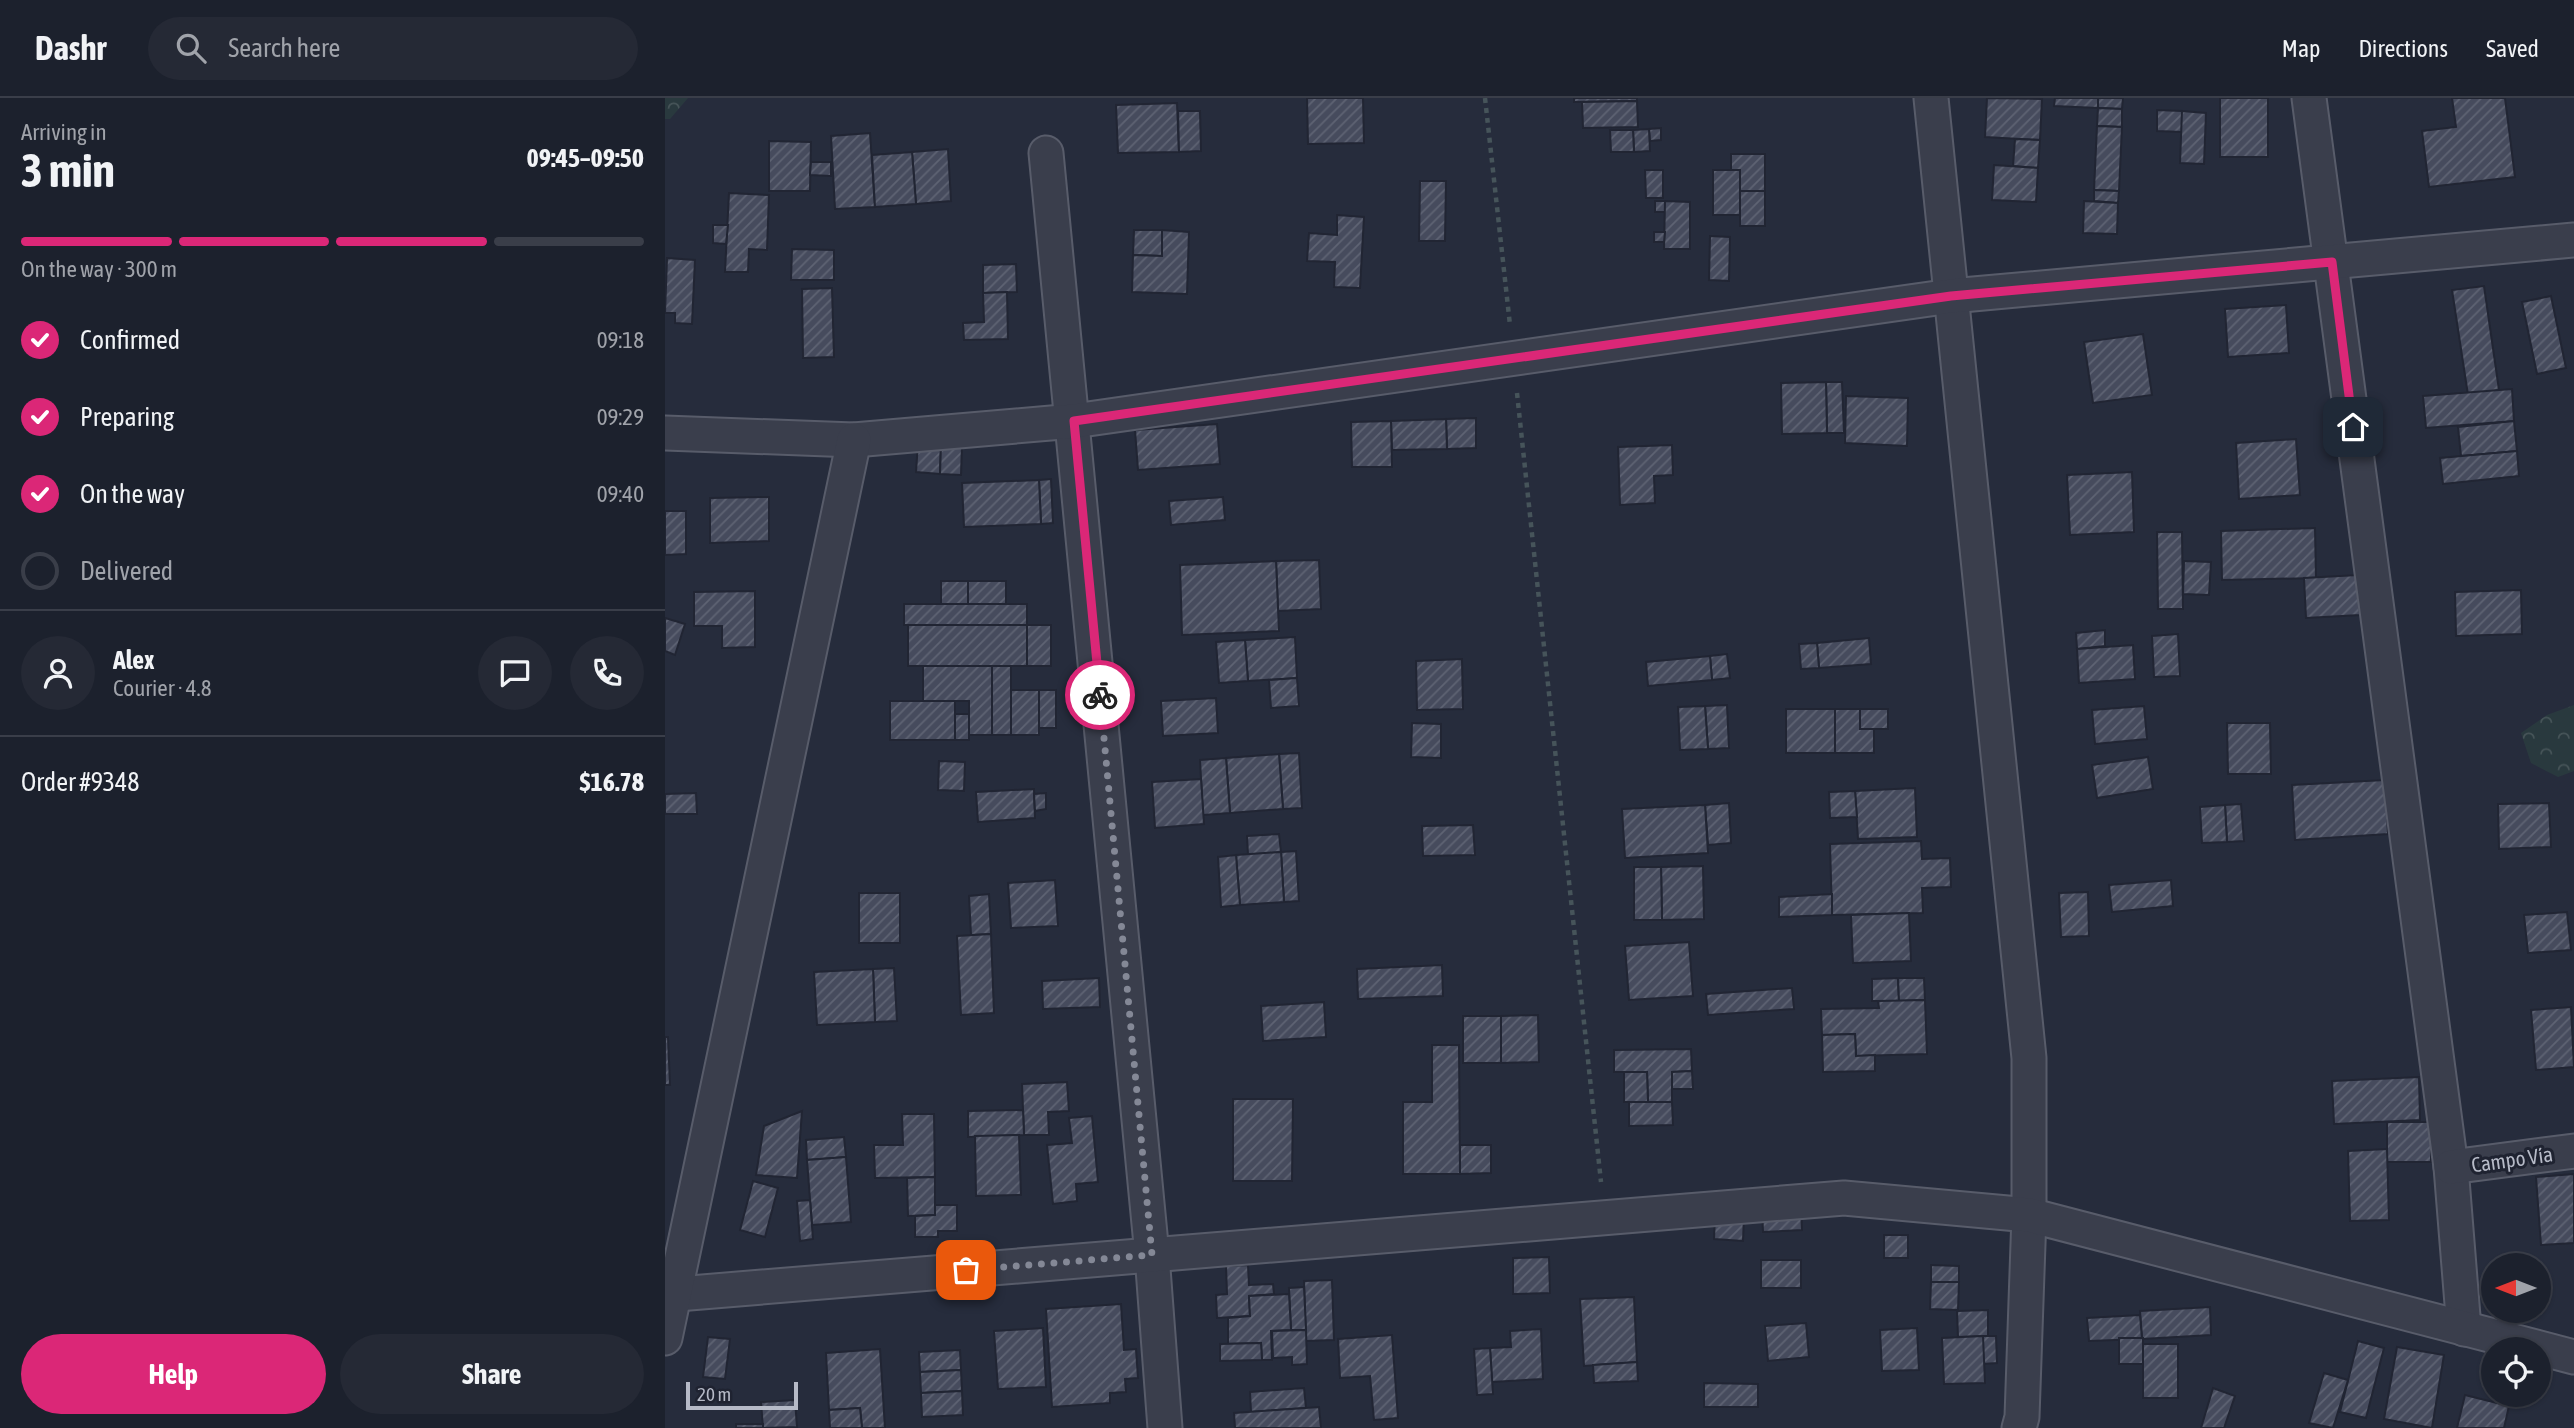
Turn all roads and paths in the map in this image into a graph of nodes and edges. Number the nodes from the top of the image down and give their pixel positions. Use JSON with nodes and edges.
{"nodes":[{"id":1,"x":1485,"y":98,"type":"edge"},
{"id":2,"x":1931,"y":98,"type":"edge"},
{"id":3,"x":2309,"y":98,"type":"edge"},
{"id":4,"x":1046,"y":153,"type":"dead end"},
{"id":5,"x":2574,"y":240,"type":"edge"},
{"id":6,"x":2332,"y":262,"type":"junction"},
{"id":7,"x":1951,"y":296,"type":"junction"},
{"id":8,"x":1514,"y":358,"type":"junction"},
{"id":9,"x":1074,"y":421,"type":"junction"},
{"id":10,"x":665,"y":433,"type":"edge"},
{"id":11,"x":854,"y":440,"type":"junction"},
{"id":12,"x":2574,"y":1151,"type":"edge"},
{"id":13,"x":2451,"y":1167,"type":"junction"},
{"id":14,"x":2029,"y":1214,"type":"junction"},
{"id":15,"x":1605,"y":1217,"type":"junction"},
{"id":16,"x":1152,"y":1255,"type":"junction"},
{"id":17,"x":670,"y":1295,"type":"edge"},
{"id":18,"x":2464,"y":1329,"type":"junction"},
{"id":19,"x":665,"y":1338,"type":"edge"},
{"id":20,"x":2574,"y":1357,"type":"edge"},
{"id":21,"x":1165,"y":1428,"type":"edge"},
{"id":22,"x":2019,"y":1428,"type":"edge"}],
"edges":[{"from":1,"to":8,"type":"path"},
{"from":2,"to":7,"type":"street"},
{"from":3,"to":6,"type":"street"},
{"from":4,"to":9,"type":"street"},
{"from":5,"to":6,"type":"street"},
{"from":6,"to":7,"type":"street"},
{"from":6,"to":13,"type":"street"},
{"from":7,"to":8,"type":"street"},
{"from":7,"to":14,"type":"street"},
{"from":8,"to":9,"type":"street"},
{"from":8,"to":15,"type":"path"},
{"from":9,"to":11,"type":"street"},
{"from":9,"to":16,"type":"street"},
{"from":10,"to":11,"type":"street"},
{"from":11,"to":17,"type":"street"},
{"from":12,"to":13,"type":"street","name":"Campo Vía"},
{"from":13,"to":18,"type":"street"},
{"from":14,"to":15,"type":"street"},
{"from":14,"to":18,"type":"street"},
{"from":14,"to":22,"type":"street"},
{"from":15,"to":16,"type":"street"},
{"from":16,"to":17,"type":"street"},
{"from":16,"to":21,"type":"street"},
{"from":17,"to":19,"type":"street"},
{"from":18,"to":20,"type":"street"}]}
